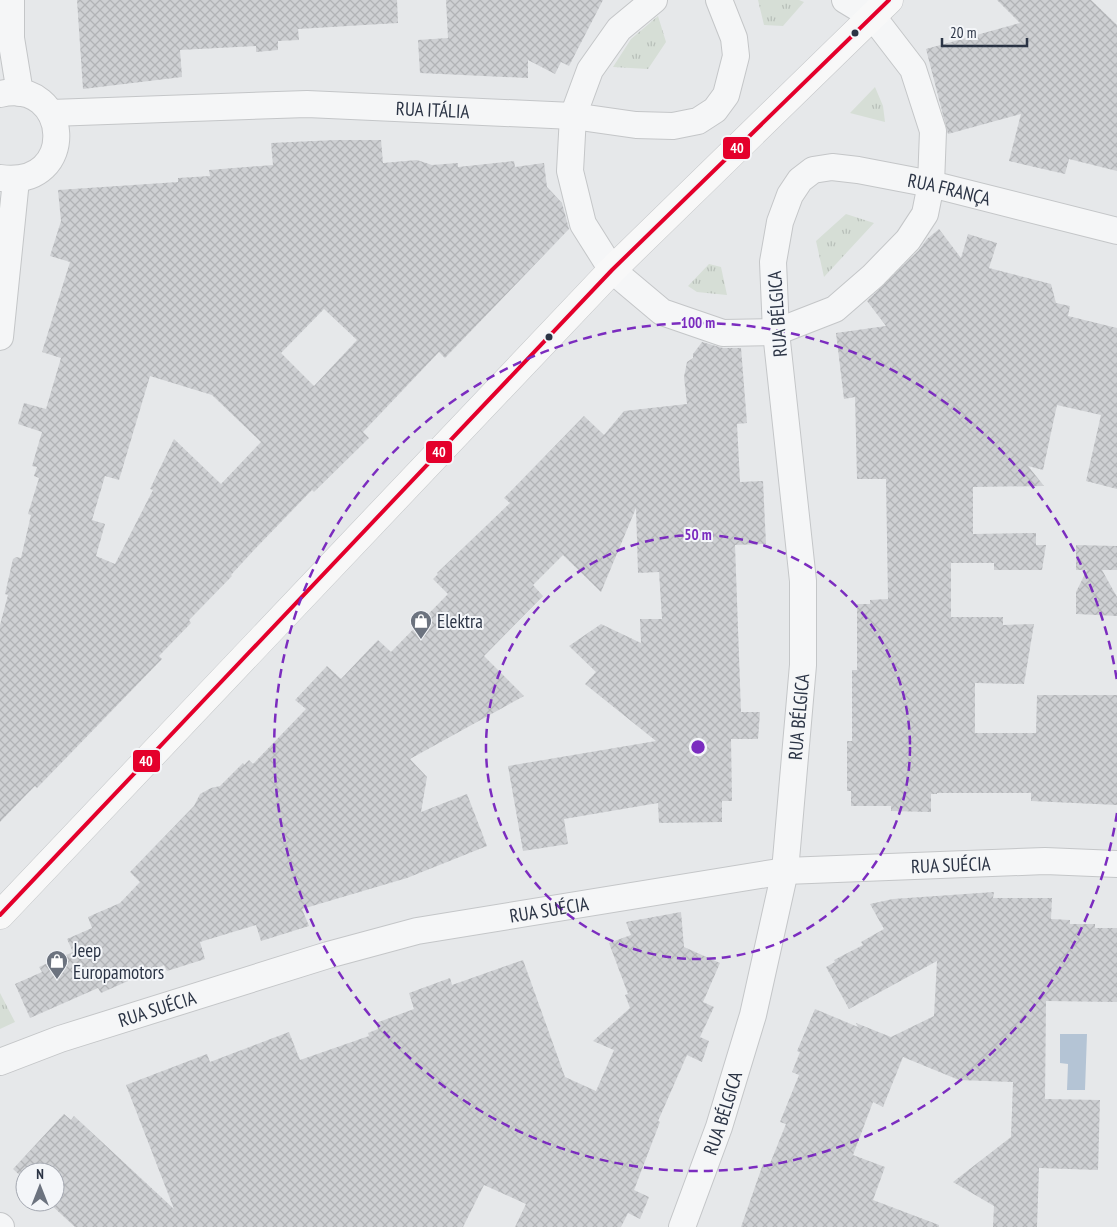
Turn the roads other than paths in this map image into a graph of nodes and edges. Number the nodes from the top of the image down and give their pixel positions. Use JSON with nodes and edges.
{"nodes":[{"id":1,"x":11,"y":0,"type":"edge"},
{"id":2,"x":654,"y":0,"type":"edge"},
{"id":3,"x":719,"y":0,"type":"edge"},
{"id":4,"x":845,"y":0,"type":"edge"},
{"id":5,"x":881,"y":9,"type":"edge"},
{"id":6,"x":7,"y":93,"type":"edge"},
{"id":7,"x":573,"y":116,"type":"junction"},
{"id":8,"x":54,"y":122,"type":"junction"},
{"id":9,"x":5,"y":179,"type":"edge"},
{"id":10,"x":931,"y":184,"type":"junction"},
{"id":11,"x":790,"y":195,"type":"joint"},
{"id":12,"x":1117,"y":231,"type":"edge"},
{"id":13,"x":612,"y":270,"type":"junction"},
{"id":14,"x":776,"y":332,"type":"junction"},
{"id":15,"x":0,"y":337,"type":"edge"},
{"id":16,"x":1117,"y":864,"type":"edge"},
{"id":17,"x":785,"y":871,"type":"junction"},
{"id":18,"x":0,"y":915,"type":"edge"},
{"id":19,"x":0,"y":1062,"type":"edge"},
{"id":20,"x":682,"y":1227,"type":"edge"}],
"edges":[{"from":1,"to":6,"type":"street"},
{"from":2,"to":7,"type":"street"},
{"from":3,"to":7,"type":"street","name":"RUA ITÁLIA"},
{"from":4,"to":5,"type":"street"},
{"from":5,"to":10,"type":"street"},
{"from":5,"to":13,"type":"main road"},
{"from":6,"to":8,"type":"street"},
{"from":7,"to":8,"type":"street","name":"RUA ITÁLIA"},
{"from":7,"to":13,"type":"street"},
{"from":8,"to":9,"type":"street"},
{"from":9,"to":15,"type":"street"},
{"from":10,"to":11,"type":"street","name":"RUA FRANÇA"},
{"from":10,"to":12,"type":"street","name":"RUA FRANÇA"},
{"from":10,"to":14,"type":"street"},
{"from":11,"to":14,"type":"street","name":"RUA BÉLGICA"},
{"from":13,"to":14,"type":"street"},
{"from":13,"to":18,"type":"main road"},
{"from":14,"to":17,"type":"street","name":"RUA BÉLGICA"},
{"from":16,"to":17,"type":"street","name":"RUA SUÉCIA"},
{"from":17,"to":19,"type":"street","name":"RUA SUÉCIA"},
{"from":17,"to":20,"type":"street","name":"RUA BÉLGICA"}]}
